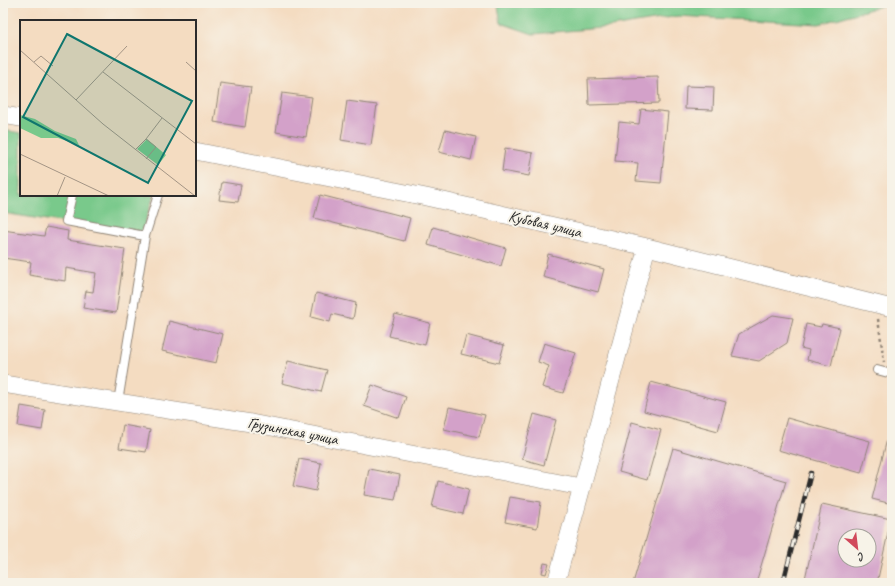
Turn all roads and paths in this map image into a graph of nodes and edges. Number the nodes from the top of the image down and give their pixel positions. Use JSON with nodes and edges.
{"nodes":[{"id":1,"x":3,"y":115,"type":"edge"},
{"id":2,"x":20,"y":118,"type":"edge"},
{"id":3,"x":196,"y":151,"type":"edge"},
{"id":4,"x":72,"y":196,"type":"edge"},
{"id":5,"x":158,"y":196,"type":"edge"},
{"id":6,"x":145,"y":236,"type":"junction"},
{"id":7,"x":647,"y":247,"type":"junction"},
{"id":8,"x":892,"y":308,"type":"edge"},
{"id":9,"x":878,"y":318,"type":"dead end"},
{"id":10,"x":877,"y":370,"type":"dead end"},
{"id":11,"x":889,"y":373,"type":"edge"},
{"id":12,"x":3,"y":384,"type":"edge"},
{"id":13,"x":118,"y":402,"type":"junction"},
{"id":14,"x":581,"y":487,"type":"junction"},
{"id":15,"x":556,"y":583,"type":"edge"}],
"edges":[{"from":1,"to":2,"type":"street"},
{"from":3,"to":7,"type":"street","name":"Кубовая улица"},
{"from":4,"to":6,"type":"lane"},
{"from":5,"to":6,"type":"lane"},
{"from":6,"to":13,"type":"lane"},
{"from":7,"to":8,"type":"street","name":"Кубовая улица"},
{"from":7,"to":14,"type":"street"},
{"from":9,"to":11,"type":"path"},
{"from":10,"to":11,"type":"lane"},
{"from":12,"to":13,"type":"street","name":"Грузинская улица"},
{"from":13,"to":14,"type":"street","name":"Грузинская улица"},
{"from":14,"to":15,"type":"street"}]}
